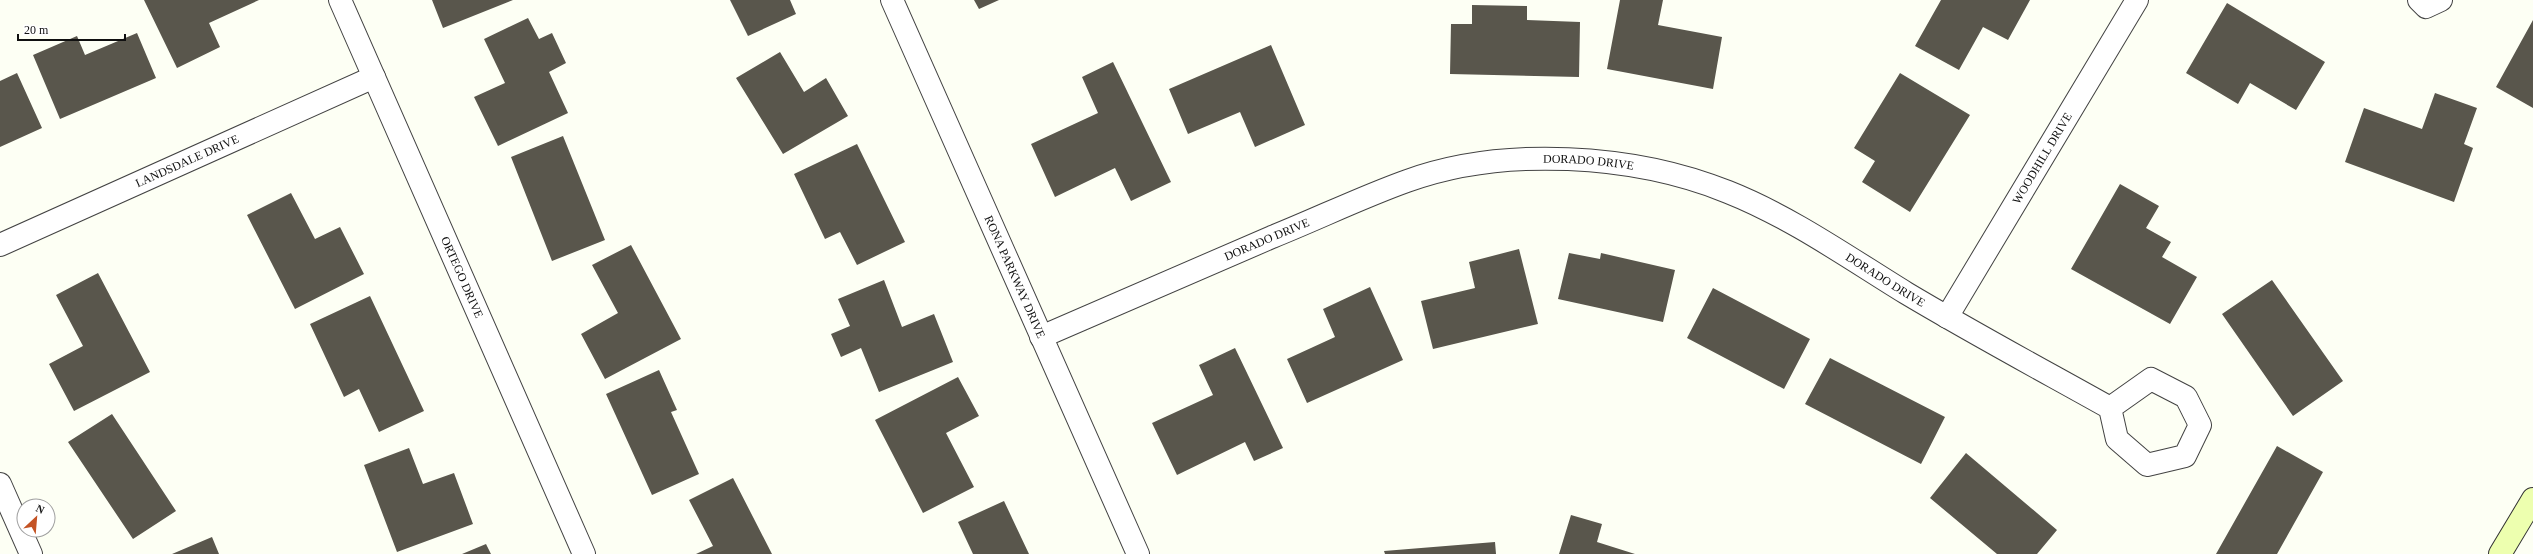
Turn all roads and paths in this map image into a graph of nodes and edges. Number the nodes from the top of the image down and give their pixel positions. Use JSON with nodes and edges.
{"nodes":[{"id":1,"x":340,"y":0,"type":"edge"},
{"id":2,"x":892,"y":0,"type":"edge"},
{"id":3,"x":2137,"y":0,"type":"edge"},
{"id":4,"x":2419,"y":0,"type":"edge"},
{"id":5,"x":2441,"y":0,"type":"edge"},
{"id":6,"x":374,"y":77,"type":"junction"},
{"id":7,"x":0,"y":245,"type":"edge"},
{"id":8,"x":1947,"y":317,"type":"junction"},
{"id":9,"x":1041,"y":337,"type":"junction"},
{"id":10,"x":2110,"y":408,"type":"dead end"},
{"id":11,"x":0,"y":484,"type":"edge"},
{"id":12,"x":2533,"y":499,"type":"edge"},
{"id":13,"x":31,"y":554,"type":"edge"},
{"id":14,"x":584,"y":554,"type":"edge"},
{"id":15,"x":1138,"y":554,"type":"edge"},
{"id":16,"x":2500,"y":554,"type":"edge"}],
"edges":[{"from":1,"to":6,"type":"street","name":"ORTEGO DRIVE"},
{"from":2,"to":9,"type":"street","name":"RONA PARKWAY DRIVE"},
{"from":3,"to":8,"type":"street","name":"WOODHILL DRIVE"},
{"from":4,"to":5,"type":"street"},
{"from":6,"to":7,"type":"street","name":"LANDSDALE DRIVE"},
{"from":6,"to":14,"type":"street","name":"ORTEGO DRIVE"},
{"from":8,"to":9,"type":"street","name":"DORADO DRIVE"},
{"from":8,"to":10,"type":"street","name":"DORADO DRIVE"},
{"from":9,"to":15,"type":"street","name":"RONA PARKWAY DRIVE"},
{"from":11,"to":13,"type":"street"},
{"from":12,"to":16,"type":"street"}]}
